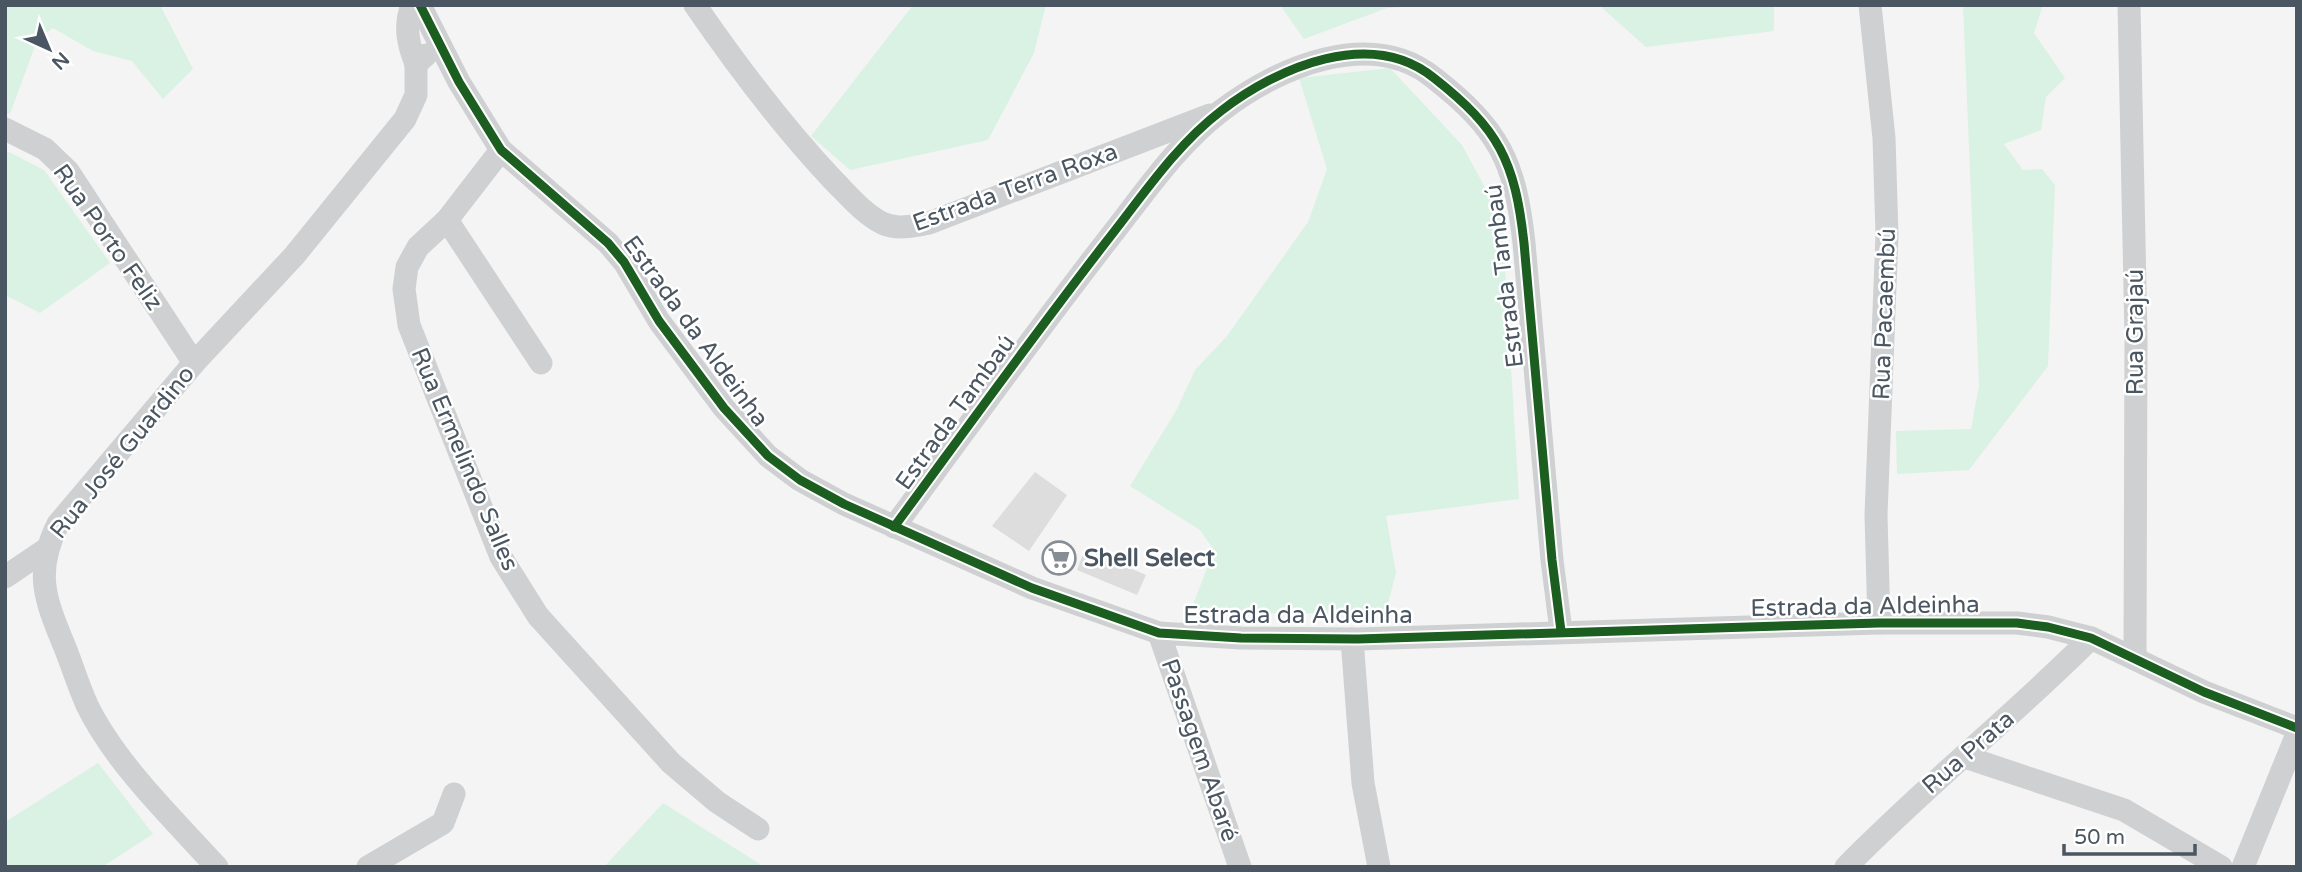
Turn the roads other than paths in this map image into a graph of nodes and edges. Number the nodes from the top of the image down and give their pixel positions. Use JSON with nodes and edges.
{"nodes":[{"id":1,"x":412,"y":5,"type":"edge"},
{"id":2,"x":420,"y":5,"type":"edge"},
{"id":3,"x":695,"y":5,"type":"edge"},
{"id":4,"x":1870,"y":5,"type":"edge"},
{"id":5,"x":2129,"y":5,"type":"edge"},
{"id":6,"x":439,"y":45,"type":"junction"},
{"id":7,"x":416,"y":64,"type":"junction"},
{"id":8,"x":1220,"y":112,"type":"junction"},
{"id":9,"x":5,"y":129,"type":"edge"},
{"id":10,"x":501,"y":150,"type":"junction"},
{"id":11,"x":447,"y":220,"type":"junction"},
{"id":12,"x":194,"y":363,"type":"junction"},
{"id":13,"x":541,"y":363,"type":"dead end"},
{"id":14,"x":894,"y":527,"type":"junction"},
{"id":15,"x":45,"y":550,"type":"junction"},
{"id":16,"x":5,"y":577,"type":"edge"},
{"id":17,"x":1879,"y":623,"type":"junction"},
{"id":18,"x":1562,"y":631,"type":"junction"},
{"id":19,"x":1159,"y":634,"type":"junction"},
{"id":20,"x":2091,"y":638,"type":"junction"},
{"id":21,"x":1352,"y":639,"type":"junction"},
{"id":22,"x":2135,"y":659,"type":"junction"},
{"id":23,"x":2297,"y":728,"type":"edge"},
{"id":24,"x":2297,"y":734,"type":"edge"},
{"id":25,"x":1965,"y":757,"type":"junction"},
{"id":26,"x":454,"y":793,"type":"dead end"},
{"id":27,"x":758,"y":829,"type":"dead end"},
{"id":28,"x":216,"y":867,"type":"edge"},
{"id":29,"x":368,"y":867,"type":"edge"},
{"id":30,"x":1240,"y":867,"type":"edge"},
{"id":31,"x":1379,"y":867,"type":"edge"},
{"id":32,"x":1846,"y":867,"type":"edge"},
{"id":33,"x":2221,"y":867,"type":"edge"},
{"id":34,"x":2243,"y":867,"type":"edge"}],
"edges":[{"from":1,"to":7,"type":"street","name":"Rua José Guardino"},
{"from":2,"to":6,"type":"street","name":"Estrada da Aldeinha"},
{"from":3,"to":8,"type":"street","name":"Estrada Terra Roxa"},
{"from":4,"to":17,"type":"street","name":"Rua Pacaembú"},
{"from":5,"to":22,"type":"street","name":"Rua Grajaú"},
{"from":6,"to":7,"type":"street"},
{"from":6,"to":10,"type":"street","name":"Estrada da Aldeinha"},
{"from":7,"to":12,"type":"street","name":"Rua José Guardino"},
{"from":8,"to":14,"type":"street","name":"Estrada Tambaú"},
{"from":8,"to":18,"type":"street","name":"Estrada Tambaú"},
{"from":9,"to":12,"type":"street","name":"Rua Porto Feliz"},
{"from":10,"to":11,"type":"street","name":"Rua Ermelindo Salles"},
{"from":10,"to":14,"type":"street","name":"Estrada da Aldeinha"},
{"from":11,"to":13,"type":"street"},
{"from":11,"to":27,"type":"street","name":"Rua Ermelindo Salles"},
{"from":12,"to":15,"type":"street","name":"Rua José Guardino"},
{"from":14,"to":19,"type":"street","name":"Estrada da Aldeinha"},
{"from":15,"to":16,"type":"street"},
{"from":15,"to":28,"type":"street","name":"Rua José Guardino"},
{"from":17,"to":18,"type":"street","name":"Estrada da Aldeinha"},
{"from":17,"to":20,"type":"street","name":"Estrada da Aldeinha"},
{"from":18,"to":21,"type":"street","name":"Estrada da Aldeinha"},
{"from":19,"to":21,"type":"street","name":"Estrada da Aldeinha"},
{"from":19,"to":30,"type":"street","name":"Passagem Abaré"},
{"from":20,"to":22,"type":"street","name":"Estrada da Aldeinha"},
{"from":20,"to":25,"type":"street","name":"Rua Prata"},
{"from":21,"to":31,"type":"street"},
{"from":22,"to":23,"type":"street","name":"Estrada da Aldeinha"},
{"from":24,"to":34,"type":"street"},
{"from":25,"to":32,"type":"street","name":"Rua Prata"},
{"from":25,"to":33,"type":"street"},
{"from":26,"to":29,"type":"street"}]}
